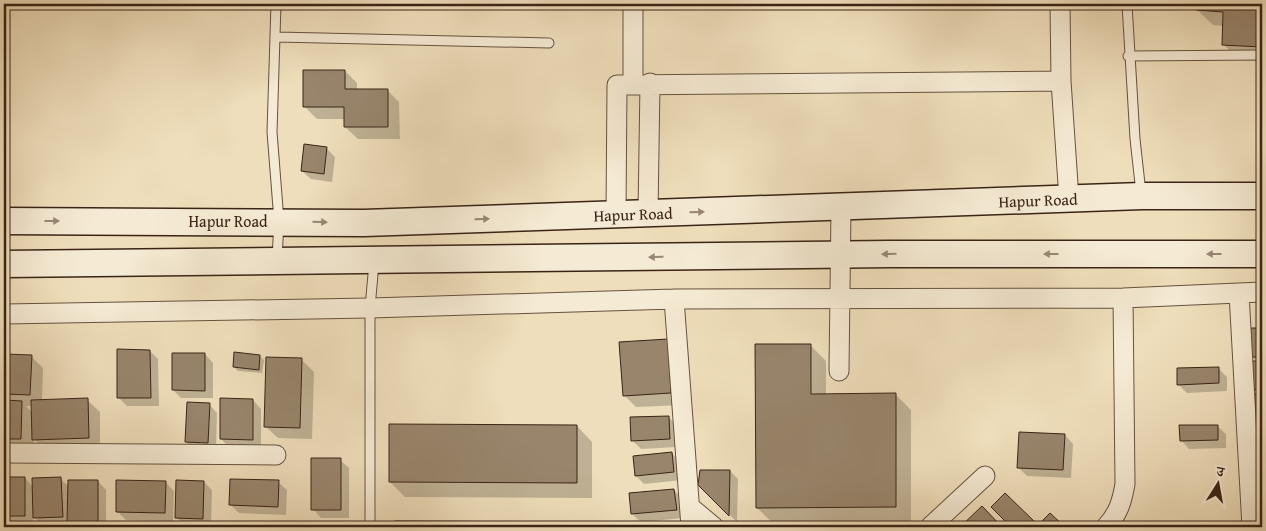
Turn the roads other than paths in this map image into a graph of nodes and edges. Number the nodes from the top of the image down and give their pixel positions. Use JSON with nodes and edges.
{"nodes":[{"id":1,"x":276,"y":4,"type":"edge"},
{"id":2,"x":633,"y":4,"type":"edge"},
{"id":3,"x":1060,"y":4,"type":"edge"},
{"id":4,"x":1126,"y":4,"type":"edge"},
{"id":5,"x":277,"y":37,"type":"junction"},
{"id":6,"x":549,"y":44,"type":"dead end"},
{"id":7,"x":1262,"y":55,"type":"edge"},
{"id":8,"x":1128,"y":56,"type":"junction"},
{"id":9,"x":1061,"y":81,"type":"junction"},
{"id":10,"x":642,"y":84,"type":"junction"},
{"id":11,"x":1142,"y":196,"type":"junction"},
{"id":12,"x":1262,"y":196,"type":"edge"},
{"id":13,"x":1069,"y":199,"type":"junction"},
{"id":14,"x":842,"y":208,"type":"junction"},
{"id":15,"x":648,"y":214,"type":"junction"},
{"id":16,"x":616,"y":215,"type":"junction"},
{"id":17,"x":4,"y":221,"type":"edge"},
{"id":18,"x":280,"y":221,"type":"junction"},
{"id":19,"x":1262,"y":254,"type":"edge"},
{"id":20,"x":842,"y":255,"type":"junction"},
{"id":21,"x":374,"y":261,"type":"junction"},
{"id":22,"x":276,"y":262,"type":"junction"},
{"id":23,"x":4,"y":264,"type":"edge"},
{"id":24,"x":1239,"y":292,"type":"junction"},
{"id":25,"x":1262,"y":292,"type":"edge"},
{"id":26,"x":1123,"y":298,"type":"junction"},
{"id":27,"x":674,"y":299,"type":"junction"},
{"id":28,"x":841,"y":300,"type":"junction"},
{"id":29,"x":370,"y":308,"type":"junction"},
{"id":30,"x":4,"y":314,"type":"edge"},
{"id":31,"x":839,"y":371,"type":"dead end"},
{"id":32,"x":4,"y":453,"type":"edge"},
{"id":33,"x":276,"y":455,"type":"dead end"},
{"id":34,"x":985,"y":476,"type":"dead end"},
{"id":35,"x":690,"y":507,"type":"junction"},
{"id":36,"x":370,"y":527,"type":"edge"},
{"id":37,"x":691,"y":527,"type":"edge"},
{"id":38,"x":714,"y":527,"type":"edge"},
{"id":39,"x":930,"y":527,"type":"edge"},
{"id":40,"x":1106,"y":527,"type":"edge"},
{"id":41,"x":1252,"y":527,"type":"edge"}],
"edges":[{"from":1,"to":5,"type":"lane"},
{"from":2,"to":10,"type":"street"},
{"from":3,"to":9,"type":"street"},
{"from":4,"to":8,"type":"lane"},
{"from":5,"to":6,"type":"lane"},
{"from":5,"to":18,"type":"lane"},
{"from":7,"to":8,"type":"lane"},
{"from":8,"to":11,"type":"lane"},
{"from":9,"to":10,"type":"street"},
{"from":9,"to":13,"type":"street"},
{"from":10,"to":15,"type":"street"},
{"from":10,"to":16,"type":"street"},
{"from":11,"to":12,"type":"main road","name":"Hapur Road"},
{"from":11,"to":13,"type":"main road","name":"Hapur Road"},
{"from":13,"to":14,"type":"main road","name":"Hapur Road"},
{"from":15,"to":14,"type":"main road","name":"Hapur Road","one_way":true},
{"from":14,"to":20,"type":"street"},
{"from":15,"to":16,"type":"main road","name":"Hapur Road"},
{"from":18,"to":16,"type":"main road","name":"Hapur Road","one_way":true},
{"from":17,"to":18,"type":"main road","name":"Hapur Road","one_way":true},
{"from":18,"to":22,"type":"lane"},
{"from":19,"to":20,"type":"main road","one_way":true},
{"from":20,"to":21,"type":"main road","one_way":true},
{"from":20,"to":28,"type":"street"},
{"from":21,"to":22,"type":"main road"},
{"from":21,"to":29,"type":"lane"},
{"from":22,"to":23,"type":"main road"},
{"from":24,"to":25,"type":"street"},
{"from":24,"to":26,"type":"street"},
{"from":24,"to":41,"type":"street"},
{"from":26,"to":28,"type":"street"},
{"from":26,"to":40,"type":"street"},
{"from":27,"to":28,"type":"street"},
{"from":27,"to":29,"type":"street"},
{"from":27,"to":35,"type":"street"},
{"from":28,"to":31,"type":"street"},
{"from":29,"to":30,"type":"street"},
{"from":29,"to":36,"type":"lane"},
{"from":32,"to":33,"type":"street"},
{"from":34,"to":39,"type":"street"},
{"from":35,"to":37,"type":"street"},
{"from":35,"to":38,"type":"street"}]}
